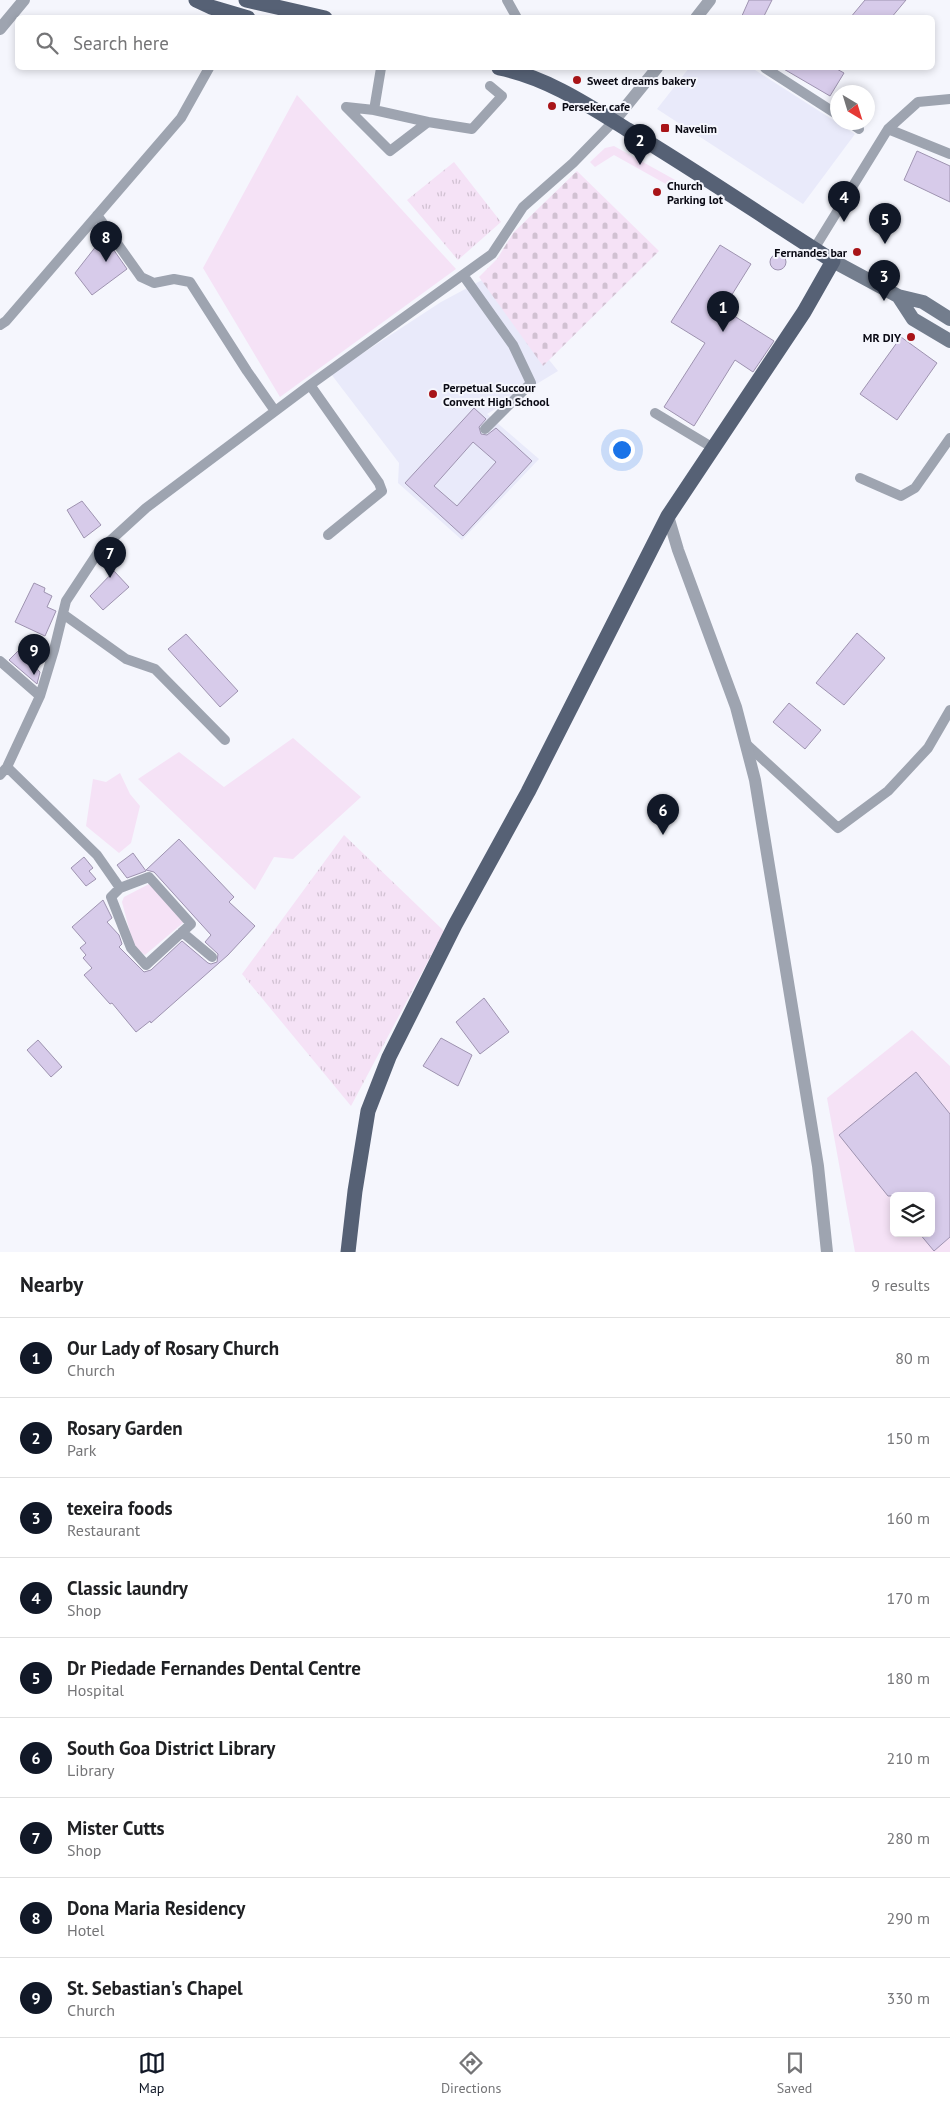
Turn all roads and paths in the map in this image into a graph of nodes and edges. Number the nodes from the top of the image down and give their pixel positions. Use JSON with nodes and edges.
{"nodes":[{"id":1,"x":24,"y":0,"type":"edge"},
{"id":2,"x":196,"y":0,"type":"edge"},
{"id":3,"x":246,"y":0,"type":"edge"},
{"id":4,"x":507,"y":0,"type":"edge"},
{"id":5,"x":710,"y":0,"type":"edge"},
{"id":6,"x":235,"y":15,"type":"edge"},
{"id":7,"x":312,"y":15,"type":"edge"},
{"id":8,"x":516,"y":15,"type":"edge"},
{"id":9,"x":698,"y":15,"type":"edge"},
{"id":10,"x":0,"y":30,"type":"edge"},
{"id":11,"x":208,"y":70,"type":"edge"},
{"id":12,"x":381,"y":70,"type":"edge"},
{"id":13,"x":512,"y":70,"type":"edge"},
{"id":14,"x":655,"y":70,"type":"edge"},
{"id":15,"x":768,"y":70,"type":"edge"},
{"id":16,"x":539,"y":74,"type":"edge"},
{"id":17,"x":490,"y":86,"type":"dead end"},
{"id":18,"x":950,"y":99,"type":"edge"},
{"id":19,"x":374,"y":110,"type":"junction"},
{"id":20,"x":830,"y":110,"type":"edge"},
{"id":21,"x":614,"y":121,"type":"junction"},
{"id":22,"x":428,"y":122,"type":"junction"},
{"id":23,"x":888,"y":129,"type":"junction"},
{"id":24,"x":950,"y":154,"type":"edge"},
{"id":25,"x":97,"y":215,"type":"junction"},
{"id":26,"x":814,"y":249,"type":"junction"},
{"id":27,"x":833,"y":261,"type":"junction"},
{"id":28,"x":463,"y":275,"type":"junction"},
{"id":29,"x":898,"y":296,"type":"junction"},
{"id":30,"x":950,"y":319,"type":"edge"},
{"id":31,"x":0,"y":324,"type":"edge"},
{"id":32,"x":950,"y":340,"type":"edge"},
{"id":33,"x":310,"y":385,"type":"junction"},
{"id":34,"x":275,"y":411,"type":"junction"},
{"id":35,"x":655,"y":413,"type":"dead end"},
{"id":36,"x":485,"y":428,"type":"dead end"},
{"id":37,"x":950,"y":438,"type":"edge"},
{"id":38,"x":715,"y":448,"type":"junction"},
{"id":39,"x":860,"y":478,"type":"dead end"},
{"id":40,"x":668,"y":516,"type":"junction"},
{"id":41,"x":328,"y":535,"type":"dead end"},
{"id":42,"x":63,"y":614,"type":"junction"},
{"id":43,"x":0,"y":661,"type":"edge"},
{"id":44,"x":40,"y":696,"type":"junction"},
{"id":45,"x":950,"y":710,"type":"edge"},
{"id":46,"x":225,"y":740,"type":"dead end"},
{"id":47,"x":745,"y":743,"type":"junction"},
{"id":48,"x":4,"y":771,"type":"edge"},
{"id":49,"x":120,"y":888,"type":"junction"},
{"id":50,"x":182,"y":932,"type":"junction"},
{"id":51,"x":212,"y":957,"type":"dead end"},
{"id":52,"x":348,"y":1252,"type":"edge"},
{"id":53,"x":827,"y":1252,"type":"edge"}],
"edges":[{"from":1,"to":10,"type":"street"},
{"from":2,"to":6,"type":"main road"},
{"from":3,"to":7,"type":"main road"},
{"from":4,"to":8,"type":"street"},
{"from":5,"to":9,"type":"street"},
{"from":11,"to":25,"type":"street"},
{"from":12,"to":19,"type":"street"},
{"from":13,"to":16,"type":"main road"},
{"from":14,"to":21,"type":"street"},
{"from":15,"to":20,"type":"street"},
{"from":16,"to":21,"type":"main road"},
{"from":17,"to":22,"type":"street"},
{"from":18,"to":23,"type":"street"},
{"from":19,"to":22,"type":"street"},
{"from":19,"to":22,"type":"street"},
{"from":21,"to":26,"type":"main road"},
{"from":21,"to":28,"type":"street"},
{"from":23,"to":24,"type":"street"},
{"from":23,"to":26,"type":"street"},
{"from":25,"to":31,"type":"street"},
{"from":25,"to":34,"type":"street"},
{"from":26,"to":27,"type":"main road"},
{"from":27,"to":29,"type":"main road"},
{"from":27,"to":38,"type":"main road"},
{"from":28,"to":33,"type":"street"},
{"from":28,"to":36,"type":"street"},
{"from":29,"to":30,"type":"main road"},
{"from":29,"to":32,"type":"main road"},
{"from":33,"to":34,"type":"street"},
{"from":33,"to":41,"type":"street"},
{"from":34,"to":42,"type":"street"},
{"from":35,"to":38,"type":"street"},
{"from":37,"to":39,"type":"street"},
{"from":38,"to":40,"type":"main road"},
{"from":40,"to":47,"type":"street"},
{"from":40,"to":52,"type":"main road"},
{"from":42,"to":44,"type":"street"},
{"from":42,"to":46,"type":"street"},
{"from":43,"to":44,"type":"street"},
{"from":44,"to":48,"type":"street"},
{"from":45,"to":47,"type":"street"},
{"from":47,"to":53,"type":"street"},
{"from":48,"to":49,"type":"street"},
{"from":49,"to":50,"type":"street"},
{"from":49,"to":50,"type":"street"},
{"from":50,"to":51,"type":"street"}]}
